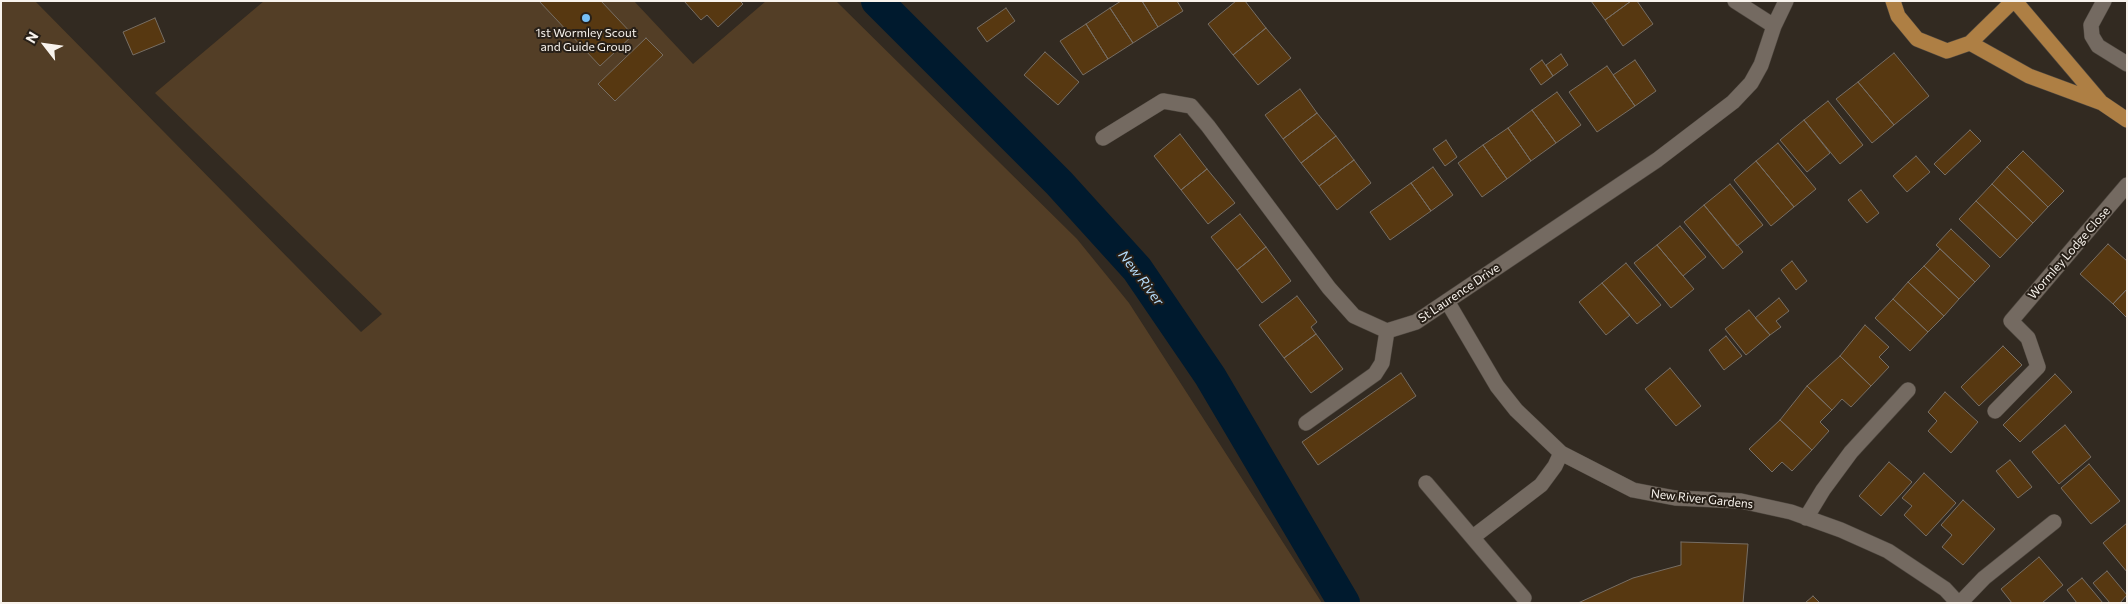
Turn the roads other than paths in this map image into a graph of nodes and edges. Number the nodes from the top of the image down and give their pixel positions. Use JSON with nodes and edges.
{"nodes":[{"id":1,"x":1735,"y":1,"type":"edge"},
{"id":2,"x":1786,"y":1,"type":"edge"},
{"id":3,"x":1893,"y":1,"type":"edge"},
{"id":4,"x":2014,"y":1,"type":"edge"},
{"id":5,"x":2104,"y":1,"type":"edge"},
{"id":6,"x":1774,"y":26,"type":"junction"},
{"id":7,"x":1970,"y":43,"type":"junction"},
{"id":8,"x":2127,"y":64,"type":"edge"},
{"id":9,"x":2102,"y":103,"type":"junction"},
{"id":10,"x":2127,"y":120,"type":"edge"},
{"id":11,"x":1103,"y":138,"type":"dead end"},
{"id":12,"x":2127,"y":185,"type":"edge"},
{"id":13,"x":1447,"y":301,"type":"junction"},
{"id":14,"x":1387,"y":331,"type":"junction"},
{"id":15,"x":1908,"y":390,"type":"dead end"},
{"id":16,"x":1995,"y":411,"type":"dead end"},
{"id":17,"x":1306,"y":423,"type":"dead end"},
{"id":18,"x":1561,"y":453,"type":"junction"},
{"id":19,"x":1426,"y":483,"type":"dead end"},
{"id":20,"x":1806,"y":518,"type":"junction"},
{"id":21,"x":2054,"y":522,"type":"dead end"},
{"id":22,"x":1473,"y":537,"type":"junction"},
{"id":23,"x":1524,"y":598,"type":"dead end"},
{"id":24,"x":1959,"y":603,"type":"edge"}],
"edges":[{"from":1,"to":6,"type":"street"},
{"from":2,"to":6,"type":"street","name":"St Laurence Drive"},
{"from":3,"to":7,"type":"main road"},
{"from":4,"to":7,"type":"main road"},
{"from":4,"to":9,"type":"main road"},
{"from":5,"to":8,"type":"street"},
{"from":6,"to":13,"type":"street","name":"St Laurence Drive"},
{"from":7,"to":9,"type":"main road"},
{"from":9,"to":10,"type":"main road"},
{"from":11,"to":14,"type":"street"},
{"from":12,"to":16,"type":"street","name":"Wormley Lodge Close"},
{"from":13,"to":14,"type":"street","name":"St Laurence Drive"},
{"from":13,"to":18,"type":"street","name":"New River Gardens"},
{"from":14,"to":17,"type":"street"},
{"from":15,"to":20,"type":"street"},
{"from":18,"to":20,"type":"street","name":"New River Gardens"},
{"from":18,"to":22,"type":"street"},
{"from":19,"to":22,"type":"street"},
{"from":20,"to":24,"type":"street","name":"New River Gardens"},
{"from":21,"to":24,"type":"street"},
{"from":22,"to":23,"type":"street"}]}
